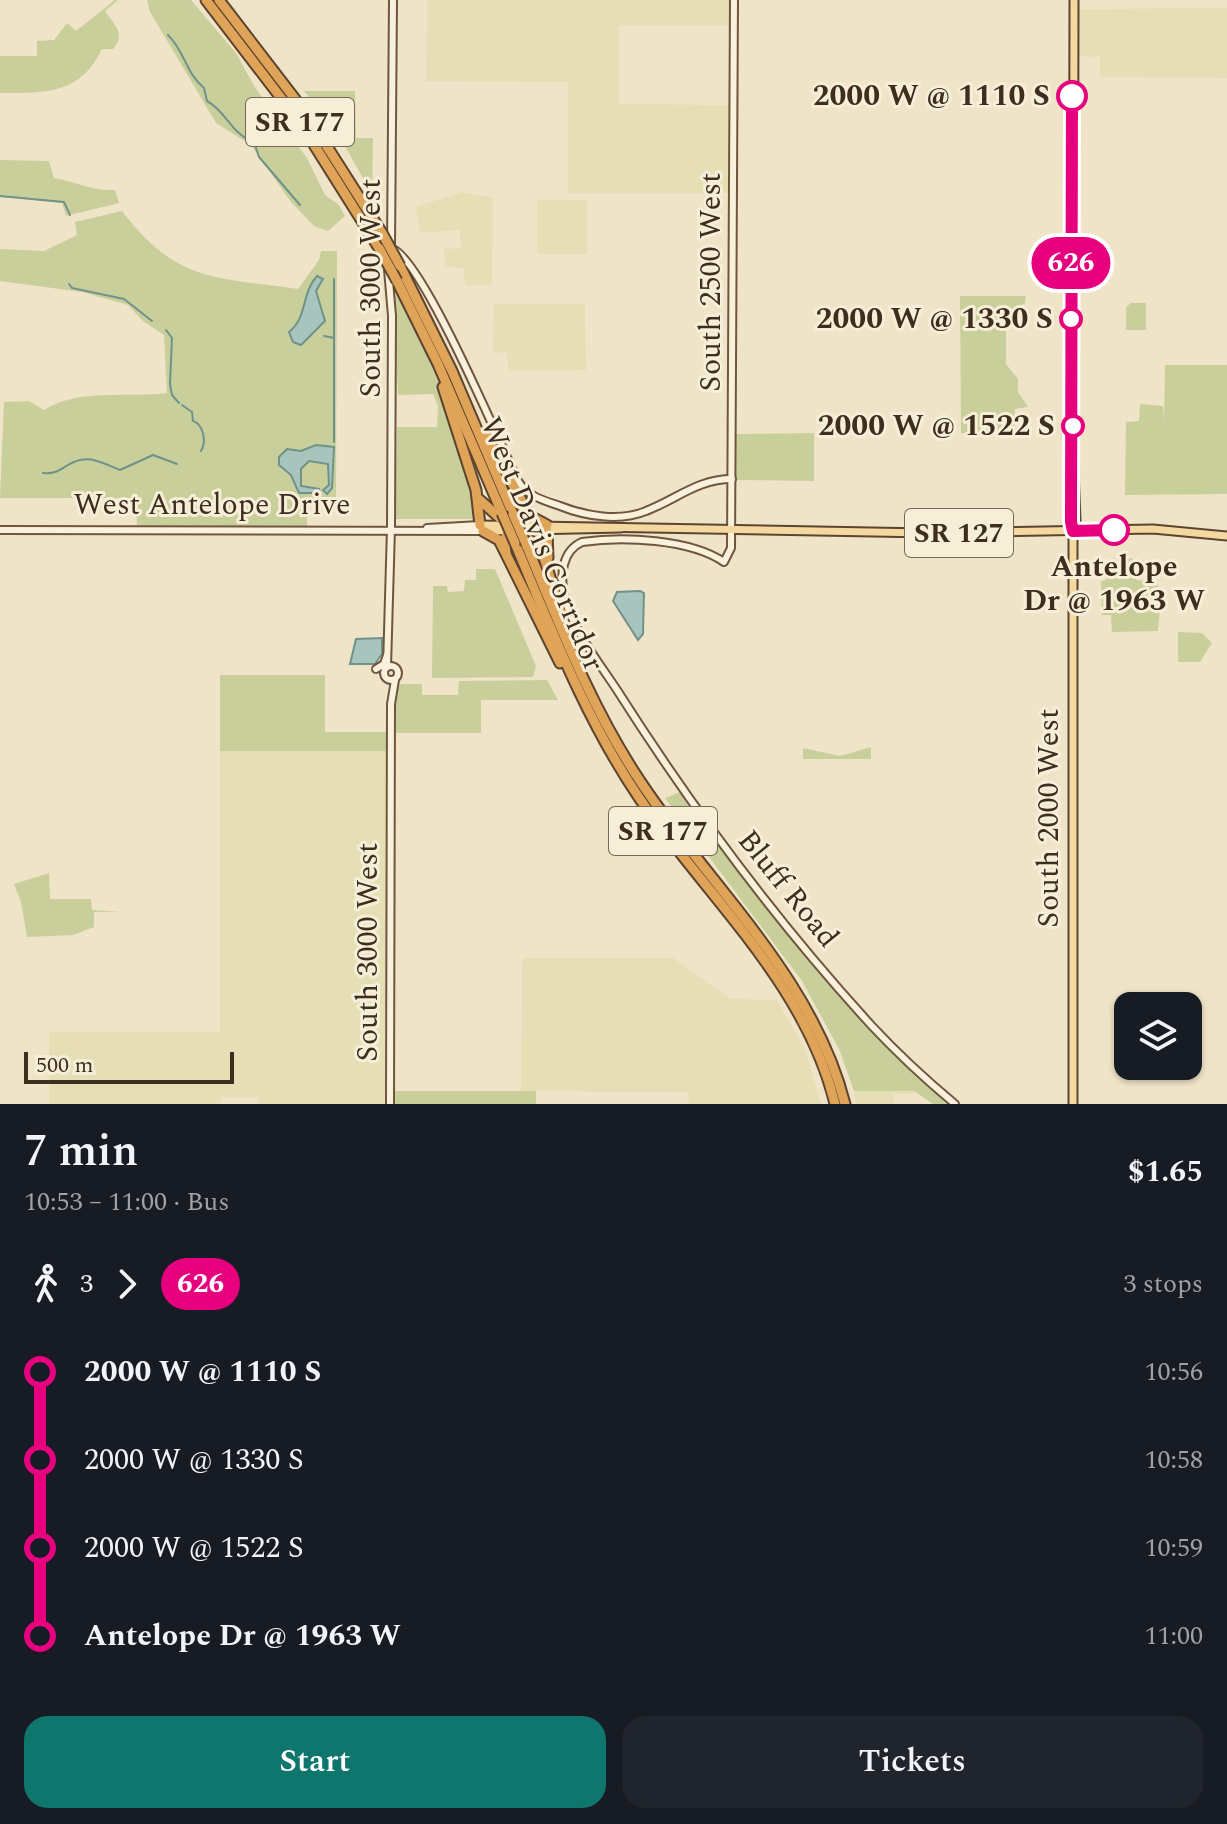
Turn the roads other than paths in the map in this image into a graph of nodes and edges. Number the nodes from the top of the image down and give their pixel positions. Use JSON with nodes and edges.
{"nodes":[{"id":1,"x":393,"y":0,"type":"edge"},
{"id":2,"x":734,"y":0,"type":"edge"},
{"id":3,"x":1074,"y":0,"type":"edge"},
{"id":4,"x":212,"y":1,"type":"edge"},
{"id":5,"x":391,"y":248,"type":"junction"},
{"id":6,"x":429,"y":334,"type":"junction"},
{"id":7,"x":732,"y":479,"type":"junction"},
{"id":8,"x":476,"y":490,"type":"junction"},
{"id":9,"x":521,"y":501,"type":"junction"},
{"id":10,"x":514,"y":527,"type":"junction"},
{"id":11,"x":481,"y":528,"type":"junction"},
{"id":12,"x":547,"y":528,"type":"junction"},
{"id":13,"x":391,"y":529,"type":"junction"},
{"id":14,"x":0,"y":530,"type":"edge"},
{"id":15,"x":732,"y":531,"type":"junction"},
{"id":16,"x":1073,"y":531,"type":"junction"},
{"id":17,"x":1227,"y":536,"type":"edge"},
{"id":18,"x":506,"y":553,"type":"junction"},
{"id":19,"x":551,"y":581,"type":"junction"},
{"id":20,"x":565,"y":598,"type":"joint"},
{"id":21,"x":390,"y":645,"type":"junction"},
{"id":22,"x":387,"y":667,"type":"junction"},
{"id":23,"x":376,"y":669,"type":"dead end"},
{"id":24,"x":396,"y":669,"type":"junction"},
{"id":25,"x":386,"y":679,"type":"junction"},
{"id":26,"x":395,"y":680,"type":"junction"},
{"id":27,"x":391,"y":704,"type":"junction"},
{"id":28,"x":602,"y":728,"type":"junction"},
{"id":29,"x":390,"y":1104,"type":"edge"},
{"id":30,"x":835,"y":1104,"type":"edge"},
{"id":31,"x":845,"y":1104,"type":"edge"},
{"id":32,"x":955,"y":1104,"type":"edge"},
{"id":33,"x":1073,"y":1104,"type":"edge"}],
"edges":[{"from":1,"to":5,"type":"street","name":"South 3000 West"},
{"from":2,"to":7,"type":"street","name":"South 2500 West"},
{"from":3,"to":16,"type":"main road","name":"South 2000 West"},
{"from":4,"to":6,"type":"highway","name":"West Davis Corridor","number":"SR 177","bridge":true},
{"from":4,"to":6,"type":"highway","name":"West Davis Corridor","number":"SR 177","bridge":true},
{"from":5,"to":7,"type":"street"},
{"from":5,"to":13,"type":"street","name":"South 3000 West"},
{"from":6,"to":8,"type":"highway"},
{"from":6,"to":9,"type":"highway"},
{"from":6,"to":10,"type":"highway","name":"West Davis Corridor","number":"SR 177"},
{"from":6,"to":28,"type":"highway","name":"West Davis Corridor","number":"SR 177","bridge":true},
{"from":7,"to":15,"type":"street","name":"South 2500 West"},
{"from":8,"to":10,"type":"highway"},
{"from":8,"to":11,"type":"highway"},
{"from":9,"to":10,"type":"highway"},
{"from":9,"to":12,"type":"highway"},
{"from":10,"to":11,"type":"main road","name":"West Antelope Drive","number":"SR 127"},
{"from":10,"to":12,"type":"main road","name":"West Antelope Drive","number":"SR 127"},
{"from":10,"to":18,"type":"highway"},
{"from":10,"to":19,"type":"highway"},
{"from":10,"to":28,"type":"highway","name":"West Davis Corridor","number":"SR 177","bridge":true},
{"from":11,"to":13,"type":"street","name":"West Antelope Drive","number":"SR 127"},
{"from":11,"to":18,"type":"highway"},
{"from":12,"to":15,"type":"main road","name":"West Antelope Drive","number":"SR 127"},
{"from":12,"to":19,"type":"highway"},
{"from":13,"to":14,"type":"street","name":"West Antelope Drive","number":"SR 127"},
{"from":13,"to":21,"type":"street","name":"South 3000 West"},
{"from":15,"to":16,"type":"main road","name":"West Antelope Drive","number":"SR 127"},
{"from":15,"to":20,"type":"street","name":"South 2500 West"},
{"from":16,"to":17,"type":"main road","name":"West Antelope Drive"},
{"from":16,"to":33,"type":"main road","name":"South 2000 West"},
{"from":18,"to":28,"type":"highway"},
{"from":19,"to":28,"type":"highway"},
{"from":20,"to":32,"type":"street","name":"Bluff Road"},
{"from":21,"to":22,"type":"street","name":"South 3000 West"},
{"from":21,"to":23,"type":"street"},
{"from":21,"to":24,"type":"street","name":"South 3000 West"},
{"from":22,"to":24,"type":"street"},
{"from":22,"to":25,"type":"street","name":"South 3000 West"},
{"from":24,"to":26,"type":"street","name":"South 3000 West"},
{"from":25,"to":26,"type":"street"},
{"from":25,"to":27,"type":"street","name":"South 3000 West"},
{"from":26,"to":27,"type":"street","name":"South 3000 West"},
{"from":27,"to":29,"type":"street","name":"South 3000 West"},
{"from":28,"to":30,"type":"highway","name":"West Davis Corridor","number":"SR 177"},
{"from":28,"to":31,"type":"highway","name":"West Davis Corridor","number":"SR 177"}]}
